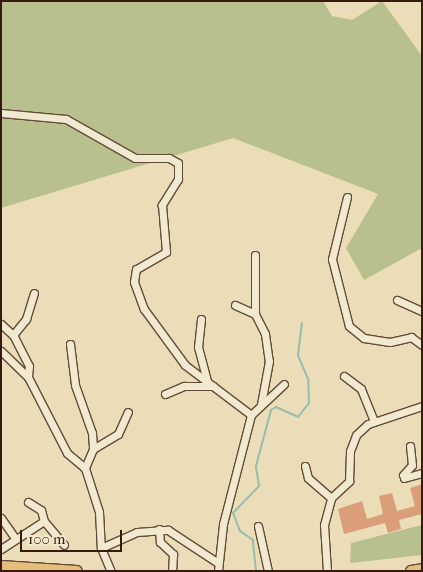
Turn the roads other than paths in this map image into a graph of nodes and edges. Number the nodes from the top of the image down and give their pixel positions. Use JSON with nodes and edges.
{"nodes":[{"id":1,"x":1,"y":113,"type":"edge"},
{"id":2,"x":347,"y":197,"type":"dead end"},
{"id":3,"x":255,"y":255,"type":"dead end"},
{"id":4,"x":34,"y":293,"type":"dead end"},
{"id":5,"x":397,"y":300,"type":"dead end"},
{"id":6,"x":235,"y":306,"type":"dead end"},
{"id":7,"x":422,"y":311,"type":"edge"},
{"id":8,"x":256,"y":314,"type":"junction"},
{"id":9,"x":201,"y":319,"type":"dead end"},
{"id":10,"x":1,"y":324,"type":"edge"},
{"id":11,"x":13,"y":335,"type":"junction"},
{"id":12,"x":70,"y":344,"type":"dead end"},
{"id":13,"x":422,"y":345,"type":"edge"},
{"id":14,"x":1,"y":351,"type":"edge"},
{"id":15,"x":28,"y":376,"type":"junction"},
{"id":16,"x":344,"y":376,"type":"dead end"},
{"id":17,"x":210,"y":383,"type":"junction"},
{"id":18,"x":284,"y":384,"type":"dead end"},
{"id":19,"x":165,"y":394,"type":"dead end"},
{"id":20,"x":261,"y":404,"type":"junction"},
{"id":21,"x":422,"y":406,"type":"edge"},
{"id":22,"x":128,"y":412,"type":"dead end"},
{"id":23,"x":251,"y":414,"type":"junction"},
{"id":24,"x":374,"y":422,"type":"junction"},
{"id":25,"x":410,"y":446,"type":"dead end"},
{"id":26,"x":93,"y":449,"type":"junction"},
{"id":27,"x":305,"y":466,"type":"dead end"},
{"id":28,"x":86,"y":468,"type":"junction"},
{"id":29,"x":422,"y":473,"type":"edge"},
{"id":30,"x":331,"y":498,"type":"junction"},
{"id":31,"x":28,"y":502,"type":"dead end"},
{"id":32,"x":1,"y":518,"type":"edge"},
{"id":33,"x":44,"y":521,"type":"junction"},
{"id":34,"x":258,"y":526,"type":"dead end"},
{"id":35,"x":159,"y":529,"type":"junction"},
{"id":36,"x":15,"y":538,"type":"junction"},
{"id":37,"x":64,"y":545,"type":"dead end"},
{"id":38,"x":101,"y":548,"type":"junction"},
{"id":39,"x":1,"y":549,"type":"edge"},
{"id":40,"x":1,"y":566,"type":"edge"},
{"id":41,"x":218,"y":567,"type":"edge"},
{"id":42,"x":14,"y":569,"type":"edge"},
{"id":43,"x":422,"y":569,"type":"edge"},
{"id":44,"x":77,"y":571,"type":"edge"},
{"id":45,"x":111,"y":571,"type":"edge"},
{"id":46,"x":172,"y":571,"type":"edge"},
{"id":47,"x":268,"y":571,"type":"edge"},
{"id":48,"x":326,"y":571,"type":"edge"},
{"id":49,"x":411,"y":571,"type":"edge"}],
"edges":[{"from":1,"to":17,"type":"street"},
{"from":2,"to":13,"type":"street"},
{"from":3,"to":8,"type":"street"},
{"from":4,"to":11,"type":"street"},
{"from":5,"to":7,"type":"street"},
{"from":6,"to":8,"type":"street"},
{"from":8,"to":20,"type":"street"},
{"from":9,"to":17,"type":"street"},
{"from":10,"to":11,"type":"street"},
{"from":11,"to":15,"type":"street"},
{"from":12,"to":26,"type":"street"},
{"from":14,"to":15,"type":"street"},
{"from":15,"to":28,"type":"street"},
{"from":16,"to":24,"type":"street"},
{"from":17,"to":19,"type":"street"},
{"from":17,"to":23,"type":"street"},
{"from":18,"to":20,"type":"street"},
{"from":20,"to":23,"type":"street"},
{"from":21,"to":24,"type":"street"},
{"from":22,"to":26,"type":"street"},
{"from":23,"to":41,"type":"street"},
{"from":24,"to":30,"type":"street"},
{"from":25,"to":29,"type":"street"},
{"from":26,"to":28,"type":"street"},
{"from":27,"to":30,"type":"street"},
{"from":28,"to":38,"type":"street"},
{"from":30,"to":48,"type":"street"},
{"from":31,"to":33,"type":"street"},
{"from":32,"to":36,"type":"street"},
{"from":33,"to":36,"type":"street"},
{"from":33,"to":37,"type":"street"},
{"from":34,"to":47,"type":"street"},
{"from":35,"to":38,"type":"street"},
{"from":35,"to":41,"type":"street"},
{"from":35,"to":46,"type":"street"},
{"from":36,"to":39,"type":"street"},
{"from":38,"to":45,"type":"street"},
{"from":40,"to":42,"type":"main road"},
{"from":42,"to":44,"type":"main road"},
{"from":43,"to":49,"type":"main road"}]}
